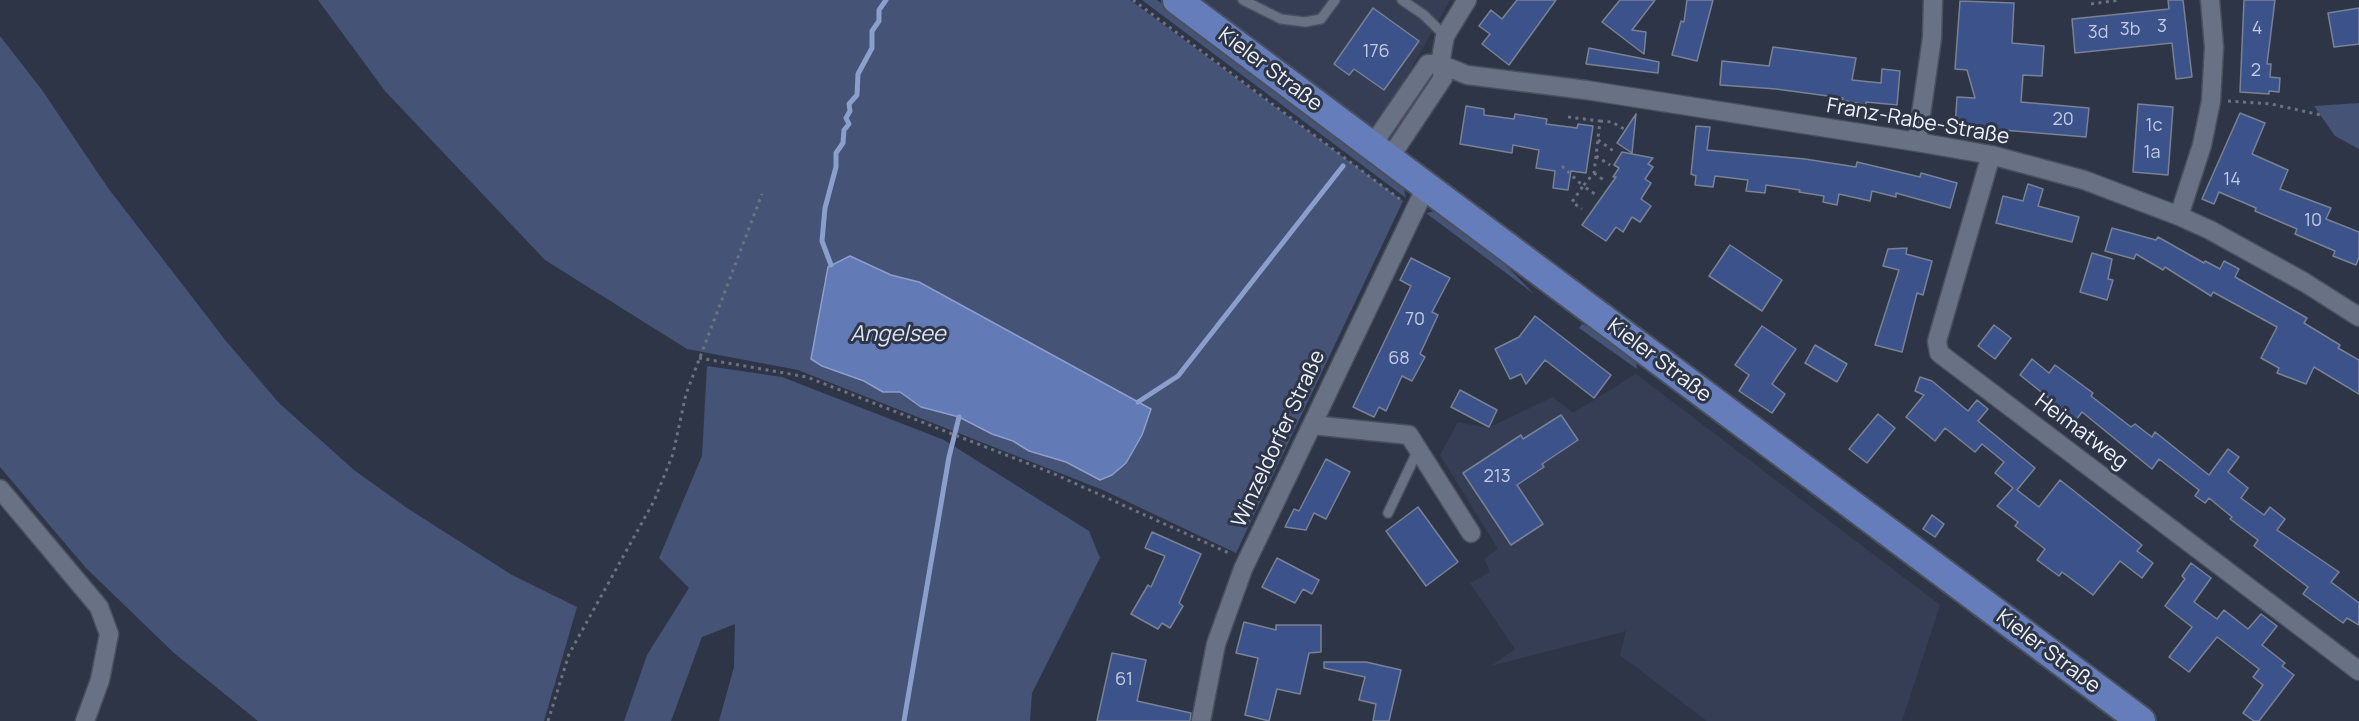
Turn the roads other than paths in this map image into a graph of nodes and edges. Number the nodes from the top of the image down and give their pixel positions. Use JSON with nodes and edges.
{"nodes":[{"id":1,"x":1177,"y":0,"type":"edge"},
{"id":2,"x":1243,"y":0,"type":"edge"},
{"id":3,"x":1335,"y":0,"type":"edge"},
{"id":4,"x":1402,"y":0,"type":"edge"},
{"id":5,"x":1467,"y":0,"type":"edge"},
{"id":6,"x":1933,"y":0,"type":"edge"},
{"id":7,"x":2210,"y":0,"type":"edge"},
{"id":8,"x":1445,"y":36,"type":"junction"},
{"id":9,"x":1440,"y":64,"type":"junction"},
{"id":10,"x":1917,"y":142,"type":"junction"},
{"id":11,"x":1380,"y":153,"type":"junction"},
{"id":12,"x":1991,"y":155,"type":"junction"},
{"id":13,"x":1426,"y":187,"type":"junction"},
{"id":14,"x":2179,"y":216,"type":"junction"},
{"id":15,"x":2359,"y":316,"type":"edge"},
{"id":16,"x":1312,"y":425,"type":"junction"},
{"id":17,"x":1418,"y":450,"type":"junction"},
{"id":18,"x":0,"y":489,"type":"edge"},
{"id":19,"x":1388,"y":513,"type":"dead end"},
{"id":20,"x":1471,"y":533,"type":"dead end"},
{"id":21,"x":2359,"y":671,"type":"edge"},
{"id":22,"x":85,"y":721,"type":"edge"},
{"id":23,"x":1201,"y":721,"type":"edge"},
{"id":24,"x":2141,"y":721,"type":"edge"}],
"edges":[{"from":1,"to":11,"type":"main road","name":"Kieler Straße"},
{"from":2,"to":3,"type":"lane"},
{"from":4,"to":8,"type":"lane"},
{"from":5,"to":8,"type":"street"},
{"from":6,"to":10,"type":"street"},
{"from":7,"to":14,"type":"street"},
{"from":8,"to":9,"type":"street"},
{"from":9,"to":10,"type":"street","name":"Franz-Rabe-Straße"},
{"from":9,"to":11,"type":"street"},
{"from":10,"to":12,"type":"street","name":"Franz-Rabe-Straße"},
{"from":11,"to":13,"type":"main road","name":"Kieler Straße"},
{"from":12,"to":14,"type":"street","name":"Franz-Rabe-Straße"},
{"from":12,"to":21,"type":"street","name":"Heimatweg"},
{"from":13,"to":16,"type":"street","name":"Winzeldorfer Straße"},
{"from":13,"to":24,"type":"main road","name":"Kieler Straße"},
{"from":14,"to":15,"type":"street","name":"Franz-Rabe-Straße"},
{"from":16,"to":17,"type":"street"},
{"from":16,"to":23,"type":"street","name":"Winzeldorfer Straße"},
{"from":17,"to":19,"type":"lane"},
{"from":17,"to":20,"type":"street"},
{"from":18,"to":22,"type":"street"}]}
